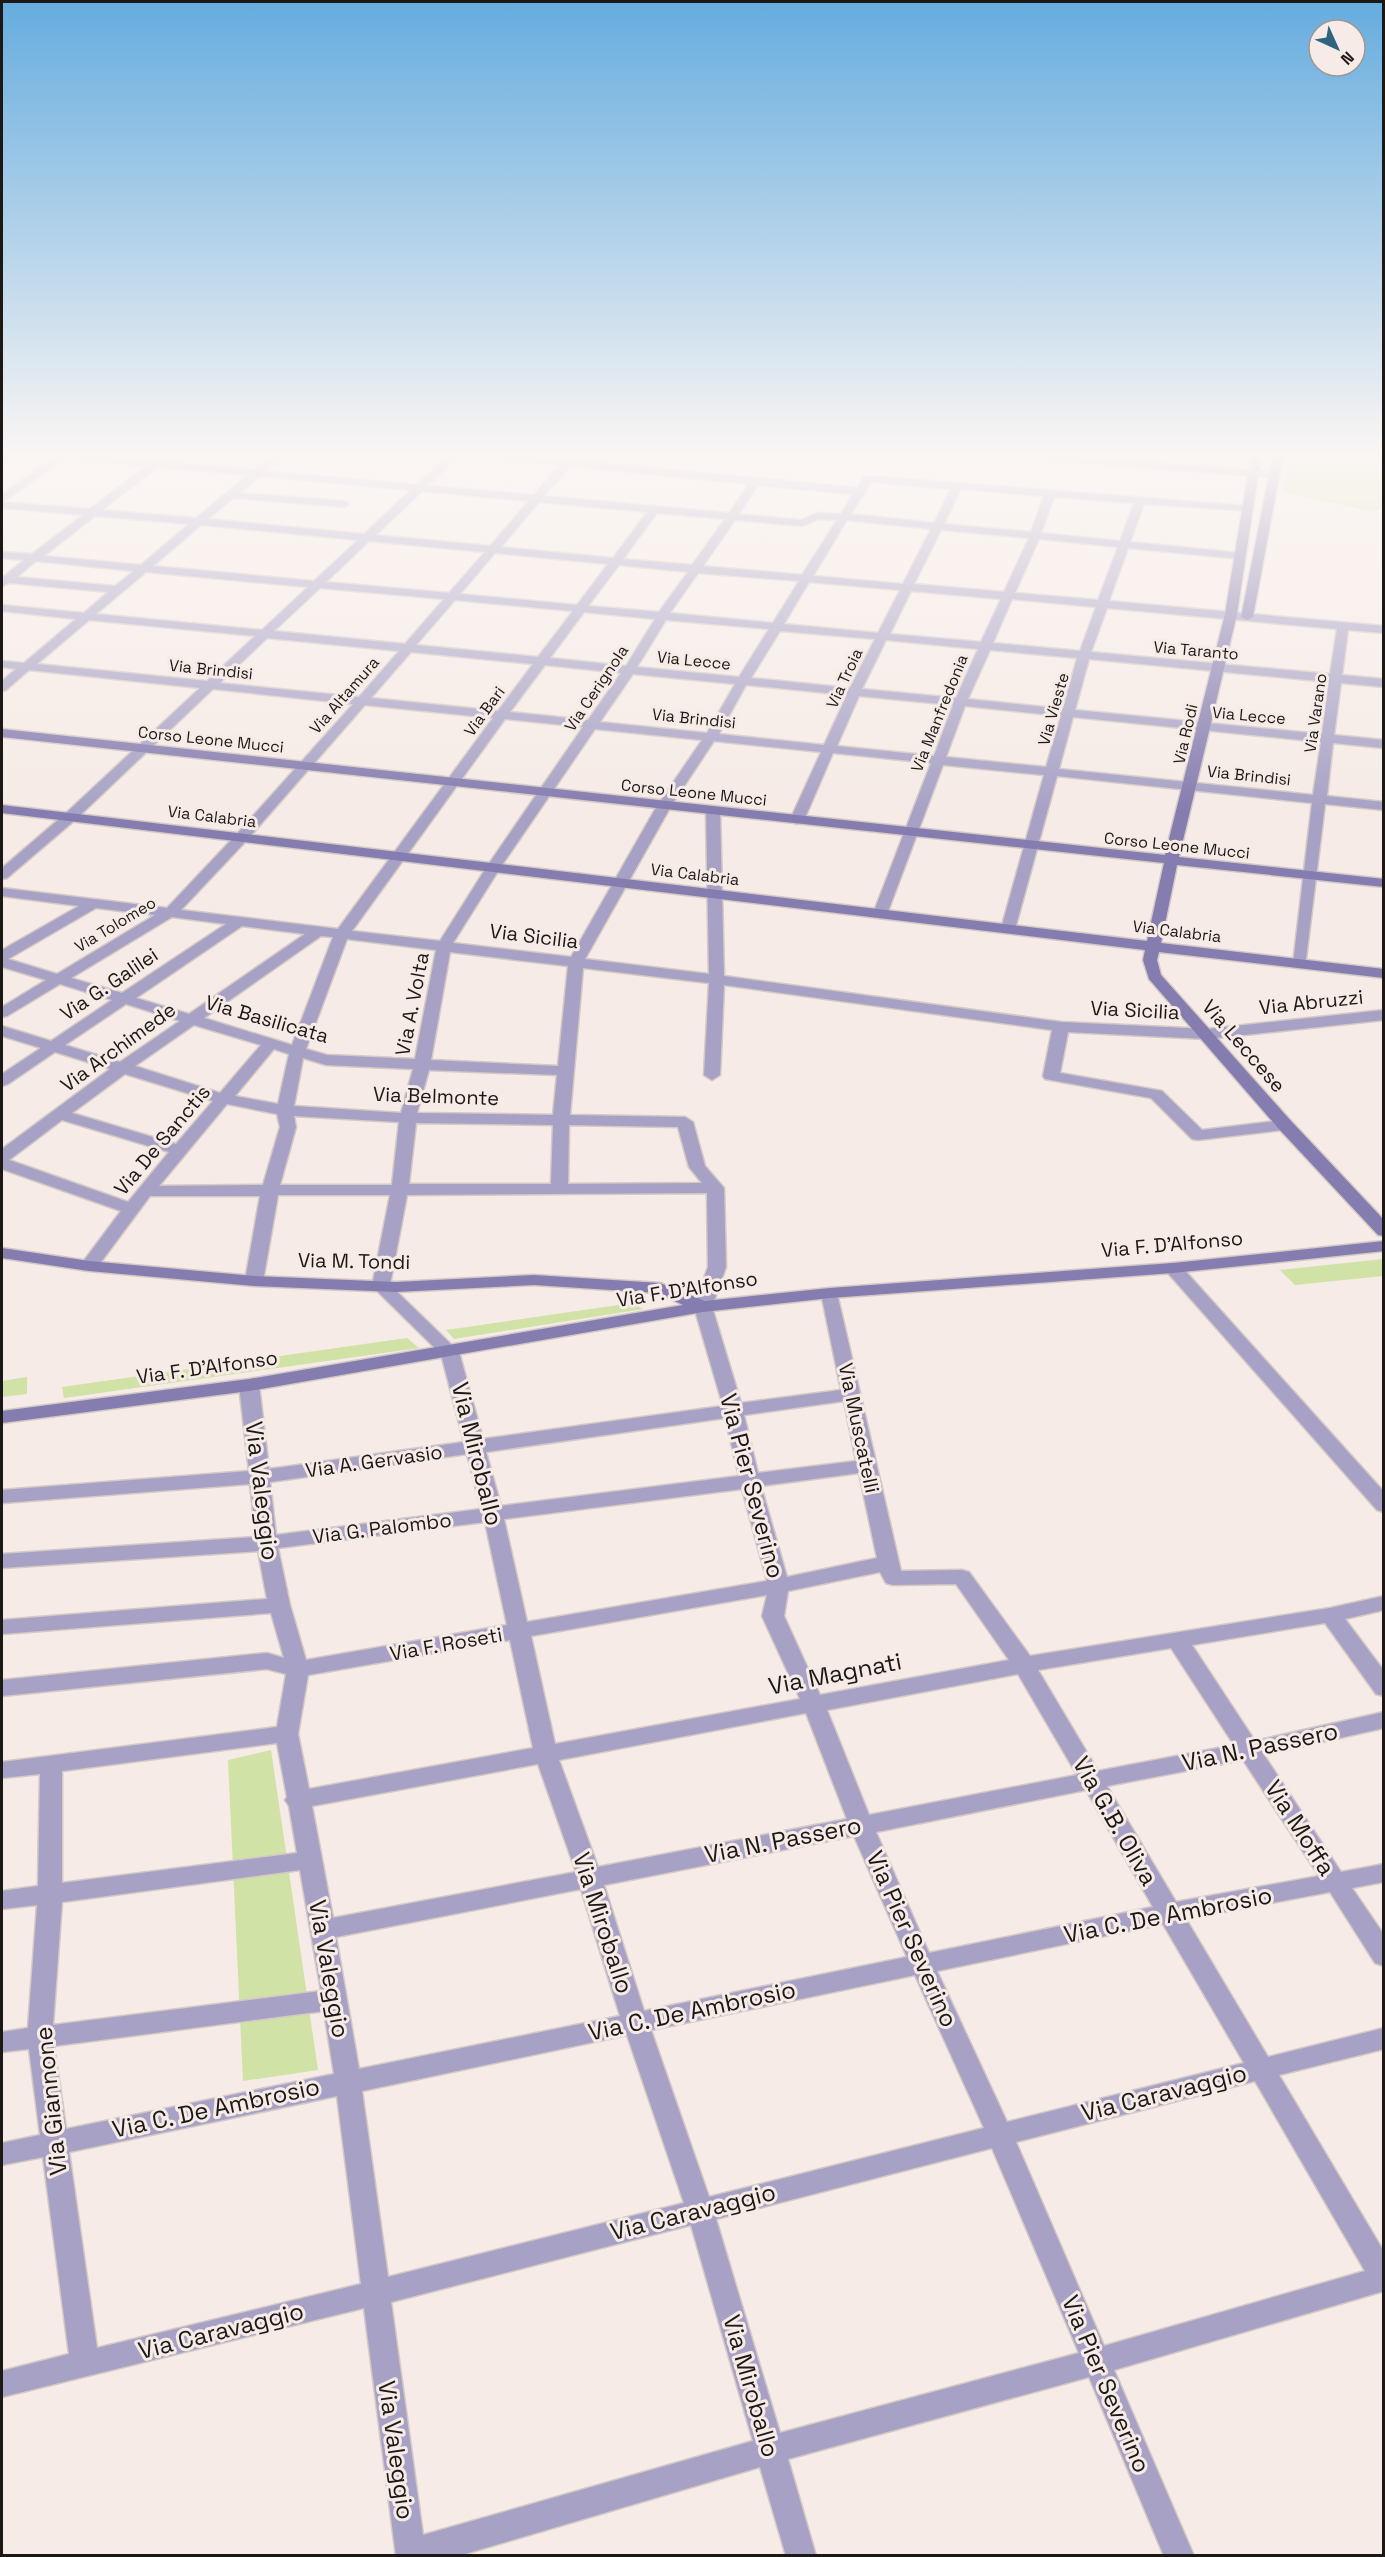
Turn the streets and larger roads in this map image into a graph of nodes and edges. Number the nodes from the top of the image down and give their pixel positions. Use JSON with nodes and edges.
{"nodes":[{"id":1,"x":135,"y":574,"type":"edge"},
{"id":2,"x":208,"y":574,"type":"edge"},
{"id":3,"x":330,"y":574,"type":"edge"},
{"id":4,"x":471,"y":574,"type":"edge"},
{"id":5,"x":606,"y":574,"type":"edge"},
{"id":6,"x":692,"y":574,"type":"edge"},
{"id":7,"x":762,"y":574,"type":"edge"},
{"id":8,"x":810,"y":574,"type":"edge"},
{"id":9,"x":912,"y":574,"type":"edge"},
{"id":10,"x":1018,"y":574,"type":"edge"},
{"id":11,"x":1113,"y":574,"type":"edge"},
{"id":12,"x":1238,"y":574,"type":"edge"},
{"id":13,"x":1255,"y":574,"type":"edge"},
{"id":14,"x":808,"y":578,"type":"junction"},
{"id":15,"x":4,"y":581,"type":"edge"},
{"id":16,"x":319,"y":585,"type":"junction"},
{"id":17,"x":906,"y":587,"type":"junction"},
{"id":18,"x":117,"y":590,"type":"junction"},
{"id":19,"x":1009,"y":596,"type":"junction"},
{"id":20,"x":451,"y":597,"type":"junction"},
{"id":21,"x":1102,"y":605,"type":"junction"},
{"id":22,"x":2,"y":608,"type":"edge"},
{"id":23,"x":579,"y":610,"type":"junction"},
{"id":24,"x":1231,"y":614,"type":"junction"},
{"id":25,"x":88,"y":616,"type":"junction"},
{"id":26,"x":662,"y":617,"type":"junction"},
{"id":27,"x":1247,"y":617,"type":"junction"},
{"id":28,"x":1343,"y":626,"type":"junction"},
{"id":29,"x":776,"y":627,"type":"junction"},
{"id":30,"x":1383,"y":630,"type":"edge"},
{"id":31,"x":263,"y":634,"type":"junction"},
{"id":32,"x":881,"y":637,"type":"junction"},
{"id":33,"x":984,"y":647,"type":"junction"},
{"id":34,"x":406,"y":648,"type":"junction"},
{"id":35,"x":1084,"y":657,"type":"junction"},
{"id":36,"x":541,"y":663,"type":"junction"},
{"id":37,"x":2,"y":664,"type":"edge"},
{"id":38,"x":26,"y":666,"type":"junction"},
{"id":39,"x":1218,"y":669,"type":"junction"},
{"id":40,"x":630,"y":670,"type":"junction"},
{"id":41,"x":1336,"y":679,"type":"junction"},
{"id":42,"x":742,"y":681,"type":"junction"},
{"id":43,"x":1383,"y":683,"type":"edge"},
{"id":44,"x":210,"y":685,"type":"junction"},
{"id":45,"x":2,"y":687,"type":"edge"},
{"id":46,"x":854,"y":693,"type":"junction"},
{"id":47,"x":362,"y":701,"type":"junction"},
{"id":48,"x":960,"y":703,"type":"junction"},
{"id":49,"x":1070,"y":714,"type":"junction"},
{"id":50,"x":500,"y":716,"type":"junction"},
{"id":51,"x":591,"y":724,"type":"junction"},
{"id":52,"x":1204,"y":727,"type":"junction"},
{"id":53,"x":2,"y":733,"type":"edge"},
{"id":54,"x":711,"y":736,"type":"junction"},
{"id":55,"x":1328,"y":739,"type":"junction"},
{"id":56,"x":1383,"y":744,"type":"edge"},
{"id":57,"x":142,"y":748,"type":"junction"},
{"id":58,"x":829,"y":748,"type":"junction"},
{"id":59,"x":938,"y":759,"type":"junction"},
{"id":60,"x":304,"y":766,"type":"junction"},
{"id":61,"x":1052,"y":771,"type":"junction"},
{"id":62,"x":452,"y":784,"type":"junction"},
{"id":63,"x":1190,"y":785,"type":"junction"},
{"id":64,"x":547,"y":793,"type":"junction"},
{"id":65,"x":1320,"y":800,"type":"junction"},
{"id":66,"x":664,"y":806,"type":"junction"},
{"id":67,"x":1383,"y":806,"type":"edge"},
{"id":68,"x":2,"y":809,"type":"edge"},
{"id":69,"x":713,"y":811,"type":"junction"},
{"id":70,"x":70,"y":817,"type":"junction"},
{"id":71,"x":797,"y":820,"type":"junction"},
{"id":72,"x":911,"y":832,"type":"junction"},
{"id":73,"x":241,"y":838,"type":"junction"},
{"id":74,"x":1032,"y":846,"type":"junction"},
{"id":75,"x":396,"y":858,"type":"junction"},
{"id":76,"x":1171,"y":861,"type":"junction"},
{"id":77,"x":493,"y":868,"type":"junction"},
{"id":78,"x":2,"y":874,"type":"edge"},
{"id":79,"x":1309,"y":876,"type":"junction"},
{"id":80,"x":621,"y":883,"type":"junction"},
{"id":81,"x":1383,"y":883,"type":"edge"},
{"id":82,"x":2,"y":892,"type":"edge"},
{"id":83,"x":713,"y":894,"type":"junction"},
{"id":84,"x":94,"y":903,"type":"junction"},
{"id":85,"x":171,"y":912,"type":"junction"},
{"id":86,"x":880,"y":914,"type":"junction"},
{"id":87,"x":240,"y":921,"type":"junction"},
{"id":88,"x":1008,"y":929,"type":"junction"},
{"id":89,"x":318,"y":931,"type":"junction"},
{"id":90,"x":341,"y":935,"type":"junction"},
{"id":91,"x":444,"y":946,"type":"junction"},
{"id":92,"x":1153,"y":946,"type":"junction"},
{"id":93,"x":2,"y":956,"type":"edge"},
{"id":94,"x":2,"y":962,"type":"edge"},
{"id":95,"x":576,"y":962,"type":"junction"},
{"id":96,"x":1300,"y":964,"type":"junction"},
{"id":97,"x":1383,"y":974,"type":"edge"},
{"id":98,"x":59,"y":979,"type":"junction"},
{"id":99,"x":717,"y":980,"type":"junction"},
{"id":100,"x":124,"y":999,"type":"junction"},
{"id":101,"x":2,"y":1013,"type":"edge"},
{"id":102,"x":1383,"y":1015,"type":"edge"},
{"id":103,"x":192,"y":1019,"type":"junction"},
{"id":104,"x":1061,"y":1027,"type":"junction"},
{"id":105,"x":2,"y":1031,"type":"edge"},
{"id":106,"x":1207,"y":1034,"type":"junction"},
{"id":107,"x":271,"y":1043,"type":"junction"},
{"id":108,"x":53,"y":1047,"type":"junction"},
{"id":109,"x":297,"y":1051,"type":"junction"},
{"id":110,"x":422,"y":1066,"type":"junction"},
{"id":111,"x":123,"y":1068,"type":"junction"},
{"id":112,"x":565,"y":1071,"type":"junction"},
{"id":113,"x":712,"y":1075,"type":"dead end"},
{"id":114,"x":2,"y":1081,"type":"edge"},
{"id":115,"x":224,"y":1099,"type":"junction"},
{"id":116,"x":285,"y":1110,"type":"junction"},
{"id":117,"x":59,"y":1114,"type":"junction"},
{"id":118,"x":408,"y":1118,"type":"junction"},
{"id":119,"x":561,"y":1120,"type":"junction"},
{"id":120,"x":1285,"y":1125,"type":"junction"},
{"id":121,"x":180,"y":1150,"type":"junction"},
{"id":122,"x":2,"y":1157,"type":"edge"},
{"id":123,"x":2,"y":1163,"type":"edge"},
{"id":124,"x":559,"y":1188,"type":"junction"},
{"id":125,"x":715,"y":1188,"type":"junction"},
{"id":126,"x":400,"y":1189,"type":"junction"},
{"id":127,"x":270,"y":1190,"type":"junction"},
{"id":128,"x":145,"y":1191,"type":"junction"},
{"id":129,"x":132,"y":1209,"type":"junction"},
{"id":130,"x":1383,"y":1231,"type":"edge"},
{"id":131,"x":1383,"y":1246,"type":"edge"},
{"id":132,"x":2,"y":1253,"type":"edge"},
{"id":133,"x":89,"y":1266,"type":"junction"},
{"id":134,"x":1173,"y":1268,"type":"junction"},
{"id":135,"x":254,"y":1281,"type":"junction"},
{"id":136,"x":381,"y":1286,"type":"junction"},
{"id":137,"x":830,"y":1293,"type":"junction"},
{"id":138,"x":703,"y":1307,"type":"junction"},
{"id":139,"x":450,"y":1353,"type":"junction"},
{"id":140,"x":249,"y":1385,"type":"junction"},
{"id":141,"x":852,"y":1394,"type":"junction"},
{"id":142,"x":733,"y":1409,"type":"junction"},
{"id":143,"x":2,"y":1417,"type":"edge"},
{"id":144,"x":476,"y":1446,"type":"junction"},
{"id":145,"x":867,"y":1466,"type":"junction"},
{"id":146,"x":260,"y":1477,"type":"junction"},
{"id":147,"x":750,"y":1481,"type":"junction"},
{"id":148,"x":2,"y":1496,"type":"edge"},
{"id":149,"x":1383,"y":1505,"type":"edge"},
{"id":150,"x":493,"y":1514,"type":"junction"},
{"id":151,"x":267,"y":1543,"type":"junction"},
{"id":152,"x":2,"y":1561,"type":"edge"},
{"id":153,"x":888,"y":1563,"type":"junction"},
{"id":154,"x":779,"y":1586,"type":"junction"},
{"id":155,"x":1383,"y":1602,"type":"edge"},
{"id":156,"x":279,"y":1605,"type":"junction"},
{"id":157,"x":1330,"y":1615,"type":"junction"},
{"id":158,"x":2,"y":1627,"type":"edge"},
{"id":159,"x":520,"y":1632,"type":"junction"},
{"id":160,"x":1177,"y":1640,"type":"junction"},
{"id":161,"x":1024,"y":1665,"type":"junction"},
{"id":162,"x":298,"y":1669,"type":"junction"},
{"id":163,"x":2,"y":1688,"type":"edge"},
{"id":164,"x":1383,"y":1688,"type":"edge"},
{"id":165,"x":814,"y":1705,"type":"junction"},
{"id":166,"x":1383,"y":1720,"type":"edge"},
{"id":167,"x":287,"y":1734,"type":"junction"},
{"id":168,"x":1250,"y":1750,"type":"junction"},
{"id":169,"x":546,"y":1755,"type":"junction"},
{"id":170,"x":51,"y":1764,"type":"junction"},
{"id":171,"x":2,"y":1770,"type":"edge"},
{"id":172,"x":1091,"y":1780,"type":"junction"},
{"id":173,"x":297,"y":1800,"type":"junction"},
{"id":174,"x":861,"y":1825,"type":"junction"},
{"id":175,"x":309,"y":1860,"type":"junction"},
{"id":176,"x":1383,"y":1873,"type":"edge"},
{"id":177,"x":590,"y":1878,"type":"junction"},
{"id":178,"x":1336,"y":1883,"type":"junction"},
{"id":179,"x":50,"y":1894,"type":"junction"},
{"id":180,"x":2,"y":1900,"type":"edge"},
{"id":181,"x":1169,"y":1913,"type":"junction"},
{"id":182,"x":323,"y":1930,"type":"junction"},
{"id":183,"x":1383,"y":1956,"type":"edge"},
{"id":184,"x":922,"y":1964,"type":"junction"},
{"id":185,"x":334,"y":1999,"type":"junction"},
{"id":186,"x":635,"y":2022,"type":"junction"},
{"id":187,"x":40,"y":2037,"type":"junction"},
{"id":188,"x":1383,"y":2038,"type":"edge"},
{"id":189,"x":2,"y":2042,"type":"edge"},
{"id":190,"x":1260,"y":2068,"type":"junction"},
{"id":191,"x":348,"y":2081,"type":"junction"},
{"id":192,"x":1000,"y":2135,"type":"junction"},
{"id":193,"x":53,"y":2142,"type":"junction"},
{"id":194,"x":2,"y":2154,"type":"edge"},
{"id":195,"x":700,"y":2211,"type":"junction"},
{"id":196,"x":1383,"y":2278,"type":"edge"},
{"id":197,"x":375,"y":2294,"type":"junction"},
{"id":198,"x":1096,"y":2362,"type":"junction"},
{"id":199,"x":85,"y":2364,"type":"junction"},
{"id":200,"x":2,"y":2384,"type":"edge"},
{"id":201,"x":770,"y":2450,"type":"junction"},
{"id":202,"x":411,"y":2555,"type":"edge"},
{"id":203,"x":801,"y":2556,"type":"edge"},
{"id":204,"x":1179,"y":2556,"type":"edge"}],
"edges":[{"from":1,"to":18,"type":"street"},
{"from":2,"to":16,"type":"street","name":"Via Taranto"},
{"from":3,"to":16,"type":"street"},
{"from":4,"to":20,"type":"street","name":"Via Altamura"},
{"from":5,"to":23,"type":"street","name":"Via Bari"},
{"from":6,"to":26,"type":"street","name":"Via Cerignola"},
{"from":7,"to":14,"type":"street"},
{"from":8,"to":14,"type":"street"},
{"from":9,"to":17,"type":"street","name":"Via Troia"},
{"from":10,"to":19,"type":"street","name":"Via Manfredonia"},
{"from":11,"to":21,"type":"street","name":"Via Vieste"},
{"from":12,"to":24,"type":"street","name":"Via Rodi"},
{"from":13,"to":27,"type":"street"},
{"from":14,"to":17,"type":"street"},
{"from":14,"to":29,"type":"street"},
{"from":15,"to":18,"type":"street"},
{"from":16,"to":20,"type":"street","name":"Via Taranto"},
{"from":16,"to":31,"type":"street"},
{"from":17,"to":19,"type":"street"},
{"from":17,"to":32,"type":"street","name":"Via Troia"},
{"from":18,"to":25,"type":"street"},
{"from":19,"to":21,"type":"street"},
{"from":19,"to":33,"type":"street","name":"Via Manfredonia"},
{"from":20,"to":23,"type":"street","name":"Via Taranto"},
{"from":20,"to":34,"type":"street","name":"Via Altamura"},
{"from":21,"to":24,"type":"street"},
{"from":21,"to":35,"type":"street","name":"Via Vieste"},
{"from":22,"to":25,"type":"street","name":"Via Lecce"},
{"from":23,"to":26,"type":"street","name":"Via Taranto"},
{"from":23,"to":36,"type":"street","name":"Via Bari"},
{"from":24,"to":27,"type":"street"},
{"from":24,"to":39,"type":"street","name":"Via Rodi"},
{"from":25,"to":31,"type":"street","name":"Via Lecce"},
{"from":25,"to":38,"type":"street"},
{"from":26,"to":29,"type":"street","name":"Via Taranto"},
{"from":26,"to":40,"type":"street","name":"Via Cerignola"},
{"from":27,"to":28,"type":"street"},
{"from":28,"to":30,"type":"street"},
{"from":28,"to":41,"type":"street","name":"Via Varano"},
{"from":29,"to":32,"type":"street","name":"Via Taranto"},
{"from":29,"to":42,"type":"street"},
{"from":31,"to":34,"type":"street","name":"Via Lecce"},
{"from":31,"to":44,"type":"street"},
{"from":32,"to":33,"type":"street","name":"Via Taranto"},
{"from":32,"to":46,"type":"street","name":"Via Troia"},
{"from":33,"to":35,"type":"street","name":"Via Taranto"},
{"from":33,"to":48,"type":"street","name":"Via Manfredonia"},
{"from":34,"to":36,"type":"street","name":"Via Lecce"},
{"from":34,"to":47,"type":"street","name":"Via Altamura"},
{"from":35,"to":39,"type":"street","name":"Via Taranto"},
{"from":35,"to":49,"type":"street","name":"Via Vieste"},
{"from":36,"to":40,"type":"street","name":"Via Lecce"},
{"from":36,"to":50,"type":"street","name":"Via Bari"},
{"from":37,"to":38,"type":"street","name":"Via Brindisi"},
{"from":38,"to":44,"type":"street","name":"Via Brindisi"},
{"from":38,"to":45,"type":"street"},
{"from":39,"to":41,"type":"street","name":"Via Taranto"},
{"from":39,"to":52,"type":"street","name":"Via Rodi"},
{"from":40,"to":42,"type":"street","name":"Via Lecce"},
{"from":40,"to":51,"type":"street","name":"Via Cerignola"},
{"from":41,"to":43,"type":"street","name":"Via Taranto"},
{"from":41,"to":55,"type":"street","name":"Via Varano"},
{"from":42,"to":46,"type":"street","name":"Via Lecce"},
{"from":42,"to":54,"type":"street"},
{"from":44,"to":47,"type":"street","name":"Via Brindisi"},
{"from":44,"to":57,"type":"street"},
{"from":46,"to":48,"type":"street","name":"Via Lecce"},
{"from":46,"to":58,"type":"street","name":"Via Troia"},
{"from":47,"to":50,"type":"street","name":"Via Brindisi"},
{"from":47,"to":60,"type":"street","name":"Via Altamura"},
{"from":48,"to":49,"type":"street","name":"Via Lecce"},
{"from":48,"to":59,"type":"street","name":"Via Manfredonia"},
{"from":49,"to":52,"type":"street","name":"Via Lecce"},
{"from":49,"to":61,"type":"street","name":"Via Vieste"},
{"from":50,"to":51,"type":"street","name":"Via Brindisi"},
{"from":50,"to":62,"type":"street","name":"Via Bari"},
{"from":51,"to":54,"type":"street","name":"Via Brindisi"},
{"from":51,"to":64,"type":"street","name":"Via Cerignola"},
{"from":52,"to":55,"type":"street","name":"Via Lecce"},
{"from":52,"to":63,"type":"street","name":"Via Rodi"},
{"from":53,"to":57,"type":"street","name":"Corso Leone Mucci"},
{"from":54,"to":58,"type":"street","name":"Via Brindisi"},
{"from":54,"to":66,"type":"street"},
{"from":55,"to":56,"type":"street","name":"Via Lecce"},
{"from":55,"to":65,"type":"street","name":"Via Varano"},
{"from":57,"to":60,"type":"street","name":"Corso Leone Mucci"},
{"from":57,"to":70,"type":"street"},
{"from":58,"to":59,"type":"street","name":"Via Brindisi"},
{"from":58,"to":71,"type":"street","name":"Via Troia"},
{"from":59,"to":61,"type":"street","name":"Via Brindisi"},
{"from":59,"to":72,"type":"street","name":"Via Manfredonia"},
{"from":60,"to":62,"type":"street","name":"Corso Leone Mucci"},
{"from":60,"to":73,"type":"street","name":"Via Tolomeo"},
{"from":61,"to":63,"type":"street","name":"Via Brindisi"},
{"from":61,"to":74,"type":"street","name":"Via Vieste"},
{"from":62,"to":64,"type":"street","name":"Corso Leone Mucci"},
{"from":62,"to":75,"type":"street","name":"Via Bari"},
{"from":63,"to":65,"type":"street","name":"Via Brindisi"},
{"from":63,"to":76,"type":"street","name":"Via Rodi"},
{"from":64,"to":66,"type":"street","name":"Corso Leone Mucci"},
{"from":64,"to":77,"type":"street","name":"Via A. Volta"},
{"from":65,"to":67,"type":"street","name":"Via Brindisi"},
{"from":65,"to":79,"type":"street","name":"Via Varano"},
{"from":66,"to":69,"type":"street","name":"Corso Leone Mucci"},
{"from":66,"to":80,"type":"street"},
{"from":68,"to":70,"type":"street","name":"Via Calabria"},
{"from":69,"to":71,"type":"street","name":"Corso Leone Mucci"},
{"from":69,"to":83,"type":"street"},
{"from":70,"to":73,"type":"street","name":"Via Calabria"},
{"from":70,"to":78,"type":"street"},
{"from":71,"to":72,"type":"street","name":"Corso Leone Mucci"},
{"from":72,"to":74,"type":"street","name":"Corso Leone Mucci"},
{"from":72,"to":86,"type":"street","name":"Via Manfredonia"},
{"from":73,"to":75,"type":"street","name":"Via Calabria"},
{"from":73,"to":85,"type":"street","name":"Via Tolomeo"},
{"from":74,"to":76,"type":"street","name":"Corso Leone Mucci"},
{"from":74,"to":88,"type":"street","name":"Via Vieste"},
{"from":75,"to":77,"type":"street","name":"Via Calabria"},
{"from":75,"to":90,"type":"street","name":"Via Bari"},
{"from":76,"to":79,"type":"street","name":"Corso Leone Mucci"},
{"from":76,"to":92,"type":"street","name":"Via Leccese"},
{"from":77,"to":80,"type":"street","name":"Via Calabria"},
{"from":77,"to":91,"type":"street","name":"Via A. Volta"},
{"from":79,"to":81,"type":"street","name":"Corso Leone Mucci"},
{"from":79,"to":96,"type":"street","name":"Via Varano"},
{"from":80,"to":83,"type":"street","name":"Via Calabria"},
{"from":80,"to":95,"type":"street"},
{"from":82,"to":84,"type":"street","name":"Via Sicilia"},
{"from":83,"to":86,"type":"street","name":"Via Calabria"},
{"from":83,"to":99,"type":"street"},
{"from":84,"to":85,"type":"street","name":"Via Sicilia"},
{"from":84,"to":93,"type":"street"},
{"from":85,"to":87,"type":"street","name":"Via Sicilia"},
{"from":85,"to":98,"type":"street","name":"Via Tolomeo"},
{"from":86,"to":88,"type":"street","name":"Via Calabria"},
{"from":87,"to":89,"type":"street","name":"Via Sicilia"},
{"from":87,"to":100,"type":"street","name":"Via G. Galilei"},
{"from":88,"to":92,"type":"street","name":"Via Calabria"},
{"from":89,"to":90,"type":"street","name":"Via Sicilia"},
{"from":89,"to":103,"type":"street","name":"Via Archimede"},
{"from":90,"to":91,"type":"street","name":"Via Sicilia"},
{"from":90,"to":109,"type":"street","name":"Via Bari"},
{"from":91,"to":95,"type":"street","name":"Via Sicilia"},
{"from":91,"to":110,"type":"street","name":"Via A. Volta"},
{"from":92,"to":96,"type":"street","name":"Via Calabria"},
{"from":92,"to":106,"type":"street","name":"Via Leccese"},
{"from":94,"to":98,"type":"street","name":"Via Basilicata"},
{"from":95,"to":99,"type":"street","name":"Via Sicilia"},
{"from":95,"to":112,"type":"street"},
{"from":96,"to":97,"type":"street","name":"Via Calabria"},
{"from":98,"to":100,"type":"street","name":"Via Basilicata"},
{"from":98,"to":101,"type":"street","name":"Via Tolomeo"},
{"from":99,"to":104,"type":"street","name":"Via Sicilia"},
{"from":99,"to":113,"type":"street"},
{"from":100,"to":103,"type":"street","name":"Via Basilicata"},
{"from":100,"to":108,"type":"street","name":"Via G. Galilei"},
{"from":102,"to":106,"type":"street","name":"Via Abruzzi"},
{"from":103,"to":107,"type":"street","name":"Via Basilicata"},
{"from":103,"to":111,"type":"street","name":"Via Archimede"},
{"from":104,"to":106,"type":"street","name":"Via Sicilia"},
{"from":104,"to":120,"type":"street"},
{"from":105,"to":108,"type":"street","name":"Via Belmonte"},
{"from":106,"to":120,"type":"street","name":"Via Leccese"},
{"from":107,"to":109,"type":"street","name":"Via Basilicata"},
{"from":107,"to":115,"type":"street","name":"Via De Sanctis"},
{"from":108,"to":111,"type":"street","name":"Via Belmonte"},
{"from":108,"to":114,"type":"street","name":"Via G. Galilei"},
{"from":109,"to":110,"type":"street","name":"Via Basilicata"},
{"from":109,"to":116,"type":"street","name":"Via Bari"},
{"from":110,"to":112,"type":"street","name":"Via Basilicata"},
{"from":110,"to":118,"type":"street","name":"Via A. Volta"},
{"from":111,"to":115,"type":"street","name":"Via Belmonte"},
{"from":111,"to":117,"type":"street","name":"Via Archimede"},
{"from":112,"to":119,"type":"street"},
{"from":115,"to":116,"type":"street","name":"Via Belmonte"},
{"from":115,"to":121,"type":"street","name":"Via De Sanctis"},
{"from":116,"to":118,"type":"street","name":"Via Belmonte"},
{"from":116,"to":127,"type":"street","name":"Via Bari"},
{"from":117,"to":121,"type":"street"},
{"from":117,"to":122,"type":"street","name":"Via Archimede"},
{"from":118,"to":119,"type":"street","name":"Via Belmonte"},
{"from":118,"to":126,"type":"street","name":"Via A. Volta"},
{"from":119,"to":124,"type":"street"},
{"from":119,"to":125,"type":"street","name":"Via Belmonte"},
{"from":120,"to":130,"type":"street","name":"Via Leccese"},
{"from":121,"to":128,"type":"street","name":"Via De Sanctis"},
{"from":123,"to":129,"type":"street"},
{"from":124,"to":125,"type":"street"},
{"from":124,"to":126,"type":"street"},
{"from":125,"to":138,"type":"street"},
{"from":126,"to":127,"type":"street"},
{"from":126,"to":136,"type":"street","name":"Via A. Volta"},
{"from":127,"to":128,"type":"street"},
{"from":127,"to":135,"type":"street","name":"Via Bari"},
{"from":128,"to":129,"type":"street","name":"Via De Sanctis"},
{"from":129,"to":133,"type":"street","name":"Via De Sanctis"},
{"from":131,"to":134,"type":"street","name":"Via F. D'Alfonso"},
{"from":132,"to":133,"type":"street","name":"Via M. Tondi"},
{"from":133,"to":135,"type":"street","name":"Via M. Tondi"},
{"from":134,"to":137,"type":"street","name":"Via F. D'Alfonso"},
{"from":134,"to":149,"type":"street"},
{"from":135,"to":136,"type":"street","name":"Via M. Tondi"},
{"from":136,"to":138,"type":"street","name":"Via M. Tondi"},
{"from":136,"to":139,"type":"street"},
{"from":137,"to":138,"type":"street","name":"Via F. D'Alfonso"},
{"from":137,"to":141,"type":"street","name":"Via Muscatelli"},
{"from":138,"to":139,"type":"street","name":"Via F. D'Alfonso"},
{"from":138,"to":142,"type":"street","name":"Via Pier Severino"},
{"from":139,"to":140,"type":"street","name":"Via F. D'Alfonso"},
{"from":139,"to":144,"type":"street","name":"Via Miroballo"},
{"from":140,"to":143,"type":"street","name":"Via F. D'Alfonso"},
{"from":140,"to":146,"type":"street","name":"Via Valeggio"},
{"from":141,"to":142,"type":"street","name":"Via A. Gervasio"},
{"from":141,"to":145,"type":"street","name":"Via Muscatelli"},
{"from":142,"to":144,"type":"street","name":"Via A. Gervasio"},
{"from":142,"to":147,"type":"street","name":"Via Pier Severino"},
{"from":144,"to":146,"type":"street","name":"Via A. Gervasio"},
{"from":144,"to":150,"type":"street","name":"Via Miroballo"},
{"from":145,"to":147,"type":"street","name":"Via G. Palombo"},
{"from":145,"to":153,"type":"street","name":"Via Muscatelli"},
{"from":146,"to":148,"type":"street","name":"Via A. Gervasio"},
{"from":146,"to":151,"type":"street","name":"Via Valeggio"},
{"from":147,"to":150,"type":"street","name":"Via G. Palombo"},
{"from":147,"to":154,"type":"street","name":"Via Pier Severino"},
{"from":150,"to":151,"type":"street","name":"Via G. Palombo"},
{"from":150,"to":159,"type":"street","name":"Via Miroballo"},
{"from":151,"to":152,"type":"street","name":"Via G. Palombo"},
{"from":151,"to":156,"type":"street","name":"Via Valeggio"},
{"from":153,"to":154,"type":"street","name":"Via F. Roseti"},
{"from":153,"to":161,"type":"street","name":"Via G.B. Oliva"},
{"from":154,"to":159,"type":"street","name":"Via F. Roseti"},
{"from":154,"to":165,"type":"street","name":"Via Pier Severino"},
{"from":155,"to":157,"type":"street","name":"Via Magnati"},
{"from":156,"to":158,"type":"street"},
{"from":156,"to":162,"type":"street","name":"Via Valeggio"},
{"from":157,"to":160,"type":"street","name":"Via Magnati"},
{"from":157,"to":164,"type":"street"},
{"from":159,"to":162,"type":"street","name":"Via F. Roseti"},
{"from":159,"to":169,"type":"street","name":"Via Miroballo"},
{"from":160,"to":161,"type":"street","name":"Via Magnati"},
{"from":160,"to":168,"type":"street","name":"Via Moffa"},
{"from":161,"to":165,"type":"street","name":"Via Magnati"},
{"from":161,"to":172,"type":"street","name":"Via G.B. Oliva"},
{"from":162,"to":163,"type":"street","name":"Via F. Roseti"},
{"from":162,"to":167,"type":"street","name":"Via Valeggio"},
{"from":165,"to":169,"type":"street","name":"Via Magnati"},
{"from":165,"to":174,"type":"street","name":"Via Pier Severino"},
{"from":166,"to":168,"type":"street","name":"Via N. Passero"},
{"from":167,"to":170,"type":"street"},
{"from":167,"to":173,"type":"street","name":"Via Valeggio"},
{"from":168,"to":172,"type":"street","name":"Via N. Passero"},
{"from":168,"to":178,"type":"street","name":"Via Moffa"},
{"from":169,"to":173,"type":"street","name":"Via Magnati"},
{"from":169,"to":177,"type":"street","name":"Via Miroballo"},
{"from":170,"to":171,"type":"street"},
{"from":170,"to":179,"type":"street","name":"Via Giannone"},
{"from":172,"to":174,"type":"street","name":"Via N. Passero"},
{"from":172,"to":181,"type":"street","name":"Via G.B. Oliva"},
{"from":173,"to":175,"type":"street","name":"Via Valeggio"},
{"from":174,"to":177,"type":"street","name":"Via N. Passero"},
{"from":174,"to":184,"type":"street","name":"Via Pier Severino"},
{"from":175,"to":179,"type":"street"},
{"from":175,"to":182,"type":"street","name":"Via Valeggio"},
{"from":176,"to":178,"type":"street","name":"Via C. De Ambrosio"},
{"from":177,"to":182,"type":"street","name":"Via N. Passero"},
{"from":177,"to":186,"type":"street","name":"Via Miroballo"},
{"from":178,"to":181,"type":"street","name":"Via C. De Ambrosio"},
{"from":178,"to":183,"type":"street","name":"Via Moffa"},
{"from":179,"to":180,"type":"street"},
{"from":179,"to":187,"type":"street","name":"Via Giannone"},
{"from":181,"to":184,"type":"street","name":"Via C. De Ambrosio"},
{"from":181,"to":190,"type":"street","name":"Via G.B. Oliva"},
{"from":182,"to":185,"type":"street","name":"Via Valeggio"},
{"from":184,"to":186,"type":"street","name":"Via C. De Ambrosio"},
{"from":184,"to":192,"type":"street","name":"Via Pier Severino"},
{"from":185,"to":187,"type":"street"},
{"from":185,"to":191,"type":"street","name":"Via Valeggio"},
{"from":186,"to":191,"type":"street","name":"Via C. De Ambrosio"},
{"from":186,"to":195,"type":"street","name":"Via Miroballo"},
{"from":187,"to":189,"type":"street"},
{"from":187,"to":193,"type":"street","name":"Via Giannone"},
{"from":188,"to":190,"type":"street","name":"Via Caravaggio"},
{"from":190,"to":192,"type":"street","name":"Via Caravaggio"},
{"from":190,"to":196,"type":"street","name":"Via G.B. Oliva"},
{"from":191,"to":193,"type":"street","name":"Via C. De Ambrosio"},
{"from":191,"to":197,"type":"street","name":"Via Valeggio"},
{"from":192,"to":195,"type":"street","name":"Via Caravaggio"},
{"from":192,"to":198,"type":"street","name":"Via Pier Severino"},
{"from":193,"to":194,"type":"street","name":"Via C. De Ambrosio"},
{"from":193,"to":199,"type":"street","name":"Via Giannone"},
{"from":195,"to":197,"type":"street","name":"Via Caravaggio"},
{"from":195,"to":201,"type":"street","name":"Via Miroballo"},
{"from":196,"to":198,"type":"street"},
{"from":197,"to":199,"type":"street","name":"Via Caravaggio"},
{"from":197,"to":202,"type":"street","name":"Via Valeggio"},
{"from":198,"to":201,"type":"street"},
{"from":198,"to":204,"type":"street","name":"Via Pier Severino"},
{"from":199,"to":200,"type":"street","name":"Via Caravaggio"},
{"from":201,"to":202,"type":"street"},
{"from":201,"to":203,"type":"street","name":"Via Miroballo"}]}
